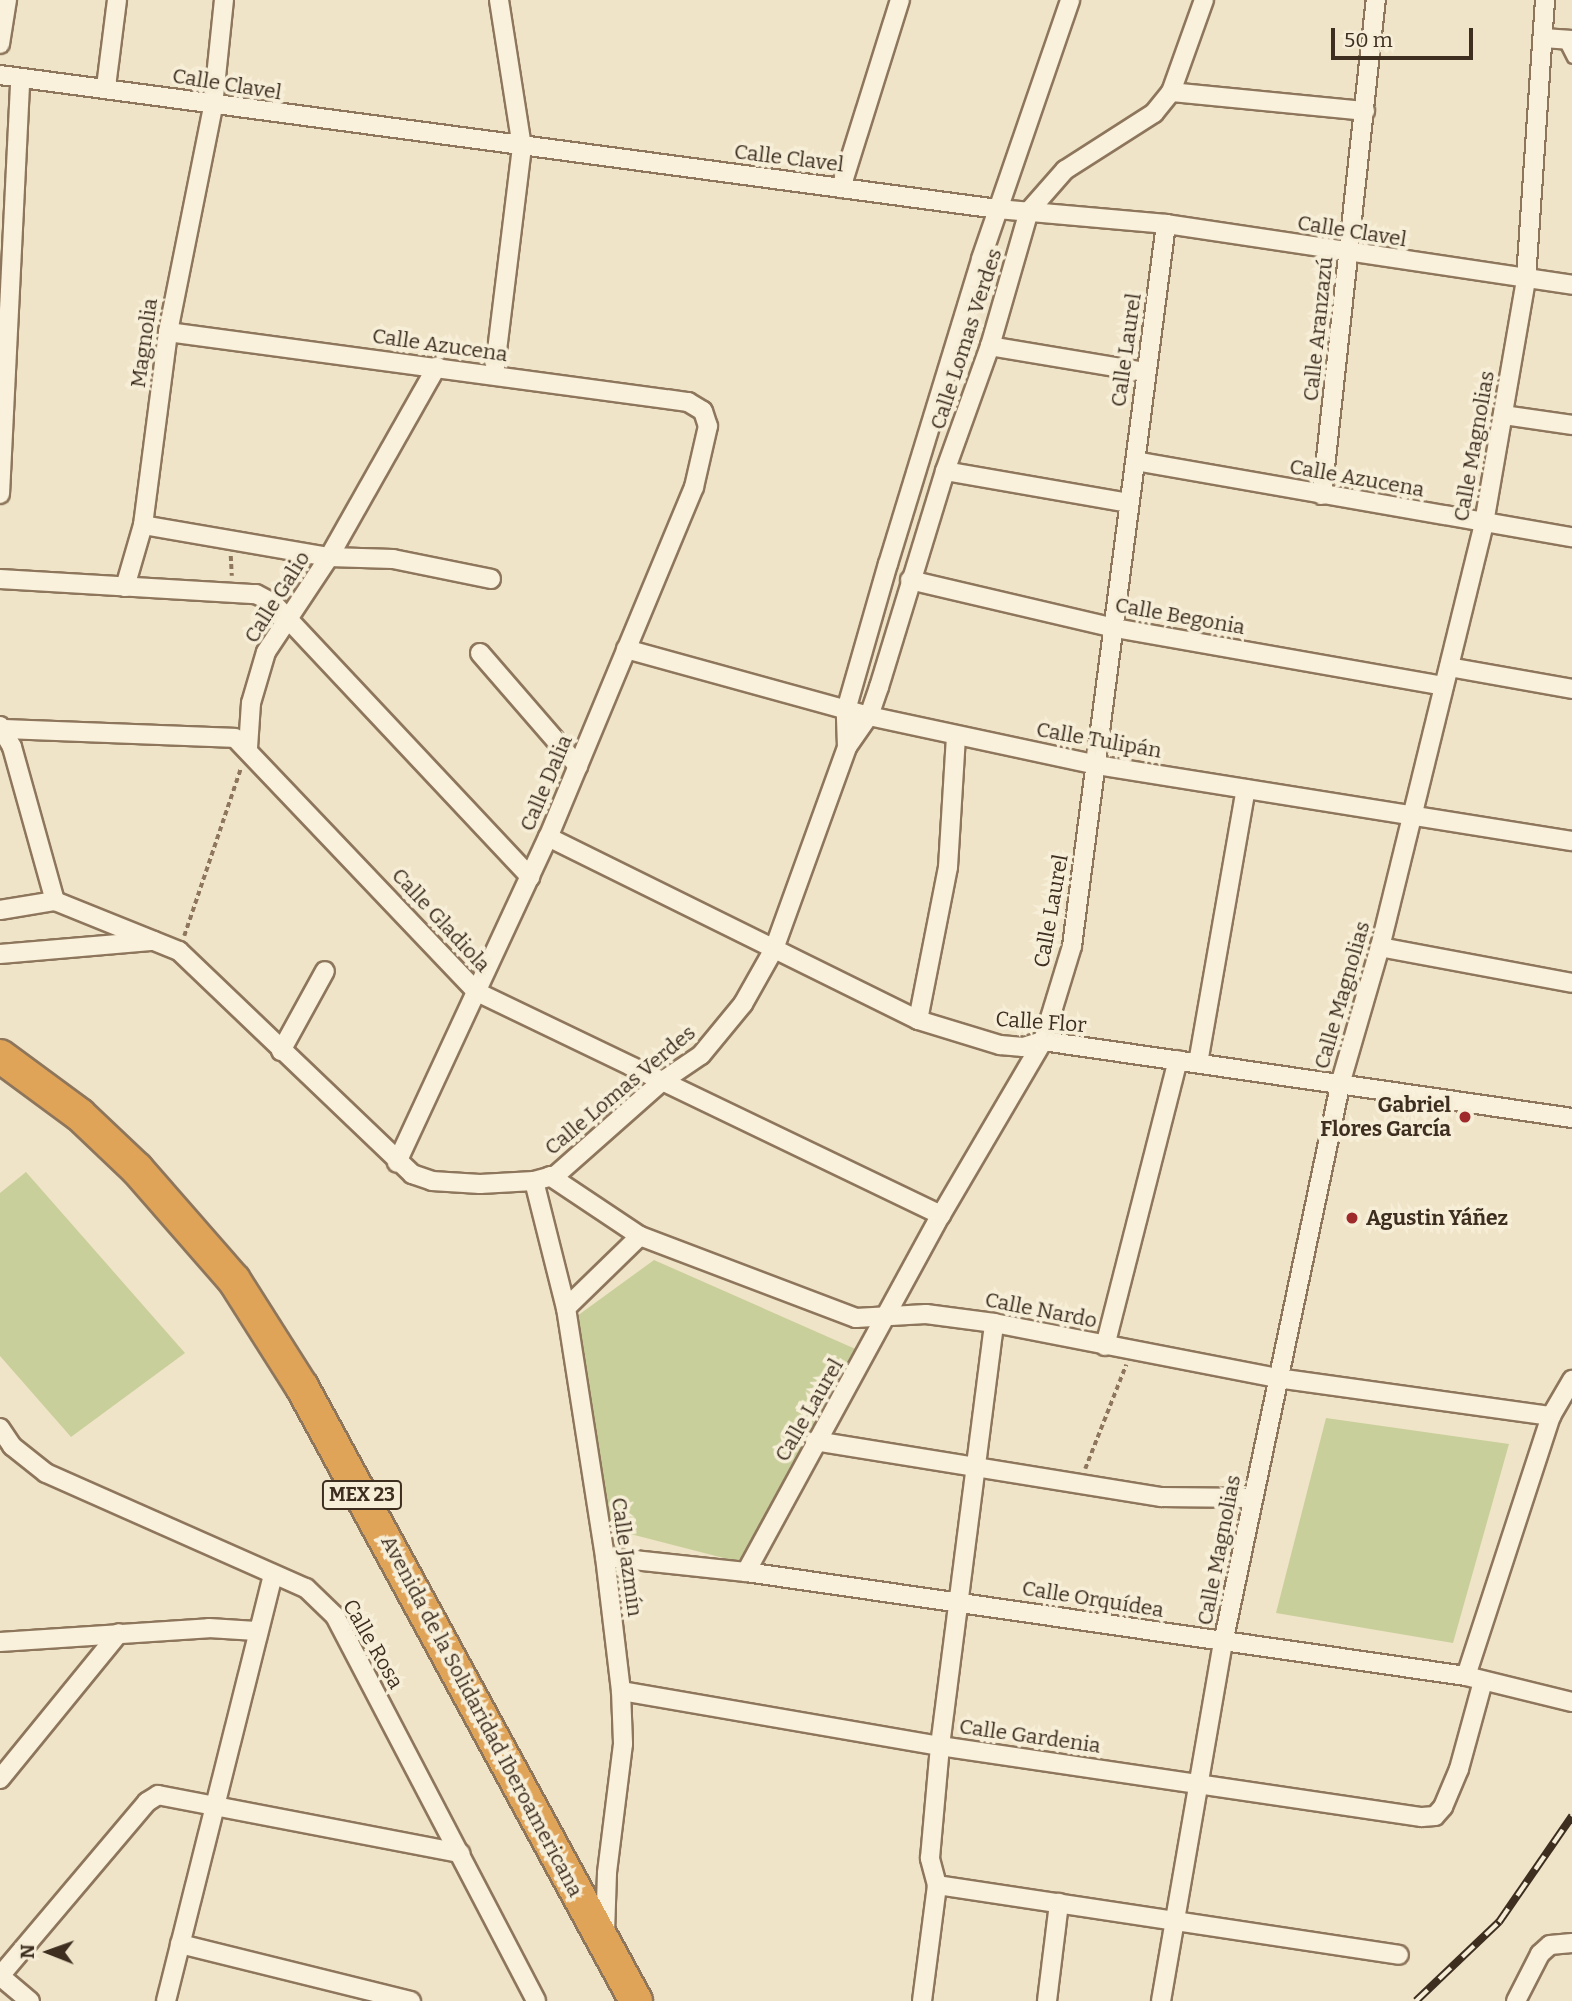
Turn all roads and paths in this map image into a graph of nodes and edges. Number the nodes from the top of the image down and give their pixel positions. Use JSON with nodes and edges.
{"nodes":[{"id":1,"x":7,"y":0,"type":"edge"},
{"id":2,"x":117,"y":0,"type":"edge"},
{"id":3,"x":224,"y":0,"type":"edge"},
{"id":4,"x":499,"y":0,"type":"edge"},
{"id":5,"x":900,"y":0,"type":"edge"},
{"id":6,"x":1070,"y":0,"type":"edge"},
{"id":7,"x":1204,"y":0,"type":"edge"},
{"id":8,"x":1376,"y":0,"type":"edge"},
{"id":9,"x":1545,"y":0,"type":"edge"},
{"id":10,"x":1543,"y":38,"type":"junction"},
{"id":11,"x":1567,"y":40,"type":"edge"},
{"id":12,"x":0,"y":44,"type":"edge"},
{"id":13,"x":1572,"y":58,"type":"edge"},
{"id":14,"x":0,"y":75,"type":"edge"},
{"id":15,"x":20,"y":78,"type":"junction"},
{"id":16,"x":106,"y":88,"type":"junction"},
{"id":17,"x":1171,"y":92,"type":"junction"},
{"id":18,"x":213,"y":106,"type":"junction"},
{"id":19,"x":1365,"y":111,"type":"junction"},
{"id":20,"x":9,"y":135,"type":"edge"},
{"id":21,"x":522,"y":147,"type":"junction"},
{"id":22,"x":841,"y":188,"type":"junction"},
{"id":23,"x":998,"y":209,"type":"junction"},
{"id":24,"x":1028,"y":211,"type":"junction"},
{"id":25,"x":1166,"y":224,"type":"junction"},
{"id":26,"x":1349,"y":254,"type":"junction"},
{"id":27,"x":6,"y":276,"type":"edge"},
{"id":28,"x":1526,"y":279,"type":"junction"},
{"id":29,"x":1572,"y":285,"type":"edge"},
{"id":30,"x":168,"y":332,"type":"junction"},
{"id":31,"x":990,"y":346,"type":"junction"},
{"id":32,"x":437,"y":366,"type":"junction"},
{"id":33,"x":1146,"y":372,"type":"junction"},
{"id":34,"x":494,"y":375,"type":"junction"},
{"id":35,"x":703,"y":411,"type":"joint"},
{"id":36,"x":1503,"y":415,"type":"junction"},
{"id":37,"x":1,"y":422,"type":"edge"},
{"id":38,"x":1572,"y":425,"type":"edge"},
{"id":39,"x":1135,"y":461,"type":"junction"},
{"id":40,"x":945,"y":471,"type":"junction"},
{"id":41,"x":0,"y":494,"type":"edge"},
{"id":42,"x":1322,"y":495,"type":"junction"},
{"id":43,"x":1128,"y":503,"type":"junction"},
{"id":44,"x":1484,"y":523,"type":"junction"},
{"id":45,"x":143,"y":525,"type":"junction"},
{"id":46,"x":1572,"y":537,"type":"edge"},
{"id":47,"x":230,"y":538,"type":"junction"},
{"id":48,"x":330,"y":557,"type":"junction"},
{"id":49,"x":0,"y":579,"type":"edge"},
{"id":50,"x":491,"y":579,"type":"dead end"},
{"id":51,"x":910,"y":580,"type":"junction"},
{"id":52,"x":125,"y":587,"type":"junction"},
{"id":53,"x":235,"y":592,"type":"junction"},
{"id":54,"x":287,"y":616,"type":"junction"},
{"id":55,"x":1115,"y":628,"type":"junction"},
{"id":56,"x":626,"y":649,"type":"junction"},
{"id":57,"x":480,"y":653,"type":"dead end"},
{"id":58,"x":1449,"y":667,"type":"junction"},
{"id":59,"x":1444,"y":686,"type":"junction"},
{"id":60,"x":1572,"y":690,"type":"edge"},
{"id":61,"x":846,"y":710,"type":"junction"},
{"id":62,"x":869,"y":716,"type":"junction"},
{"id":63,"x":1,"y":728,"type":"edge"},
{"id":64,"x":956,"y":736,"type":"junction"},
{"id":65,"x":847,"y":747,"type":"junction"},
{"id":66,"x":248,"y":748,"type":"junction"},
{"id":67,"x":6,"y":749,"type":"edge"},
{"id":68,"x":1097,"y":765,"type":"junction"},
{"id":69,"x":578,"y":766,"type":"junction"},
{"id":70,"x":1246,"y":789,"type":"junction"},
{"id":71,"x":1412,"y":813,"type":"junction"},
{"id":72,"x":548,"y":837,"type":"junction"},
{"id":73,"x":1572,"y":841,"type":"edge"},
{"id":74,"x":530,"y":877,"type":"junction"},
{"id":75,"x":55,"y":901,"type":"junction"},
{"id":76,"x":0,"y":910,"type":"edge"},
{"id":77,"x":157,"y":940,"type":"junction"},
{"id":78,"x":1380,"y":947,"type":"junction"},
{"id":79,"x":774,"y":949,"type":"junction"},
{"id":80,"x":179,"y":951,"type":"junction"},
{"id":81,"x":0,"y":954,"type":"edge"},
{"id":82,"x":325,"y":971,"type":"dead end"},
{"id":83,"x":1572,"y":983,"type":"edge"},
{"id":84,"x":477,"y":992,"type":"junction"},
{"id":85,"x":918,"y":1020,"type":"junction"},
{"id":86,"x":1043,"y":1041,"type":"junction"},
{"id":87,"x":281,"y":1051,"type":"junction"},
{"id":88,"x":0,"y":1056,"type":"edge"},
{"id":89,"x":1178,"y":1060,"type":"junction"},
{"id":90,"x":1198,"y":1063,"type":"junction"},
{"id":91,"x":1341,"y":1081,"type":"junction"},
{"id":92,"x":662,"y":1082,"type":"junction"},
{"id":93,"x":1572,"y":1118,"type":"edge"},
{"id":94,"x":397,"y":1163,"type":"junction"},
{"id":95,"x":542,"y":1179,"type":"junction"},
{"id":96,"x":941,"y":1215,"type":"junction"},
{"id":97,"x":640,"y":1237,"type":"junction"},
{"id":98,"x":566,"y":1308,"type":"junction"},
{"id":99,"x":888,"y":1319,"type":"junction"},
{"id":100,"x":994,"y":1323,"type":"junction"},
{"id":101,"x":1105,"y":1346,"type":"junction"},
{"id":102,"x":1132,"y":1350,"type":"junction"},
{"id":103,"x":1277,"y":1378,"type":"junction"},
{"id":104,"x":1572,"y":1380,"type":"edge"},
{"id":105,"x":1551,"y":1416,"type":"junction"},
{"id":106,"x":0,"y":1427,"type":"edge"},
{"id":107,"x":816,"y":1441,"type":"junction"},
{"id":108,"x":6,"y":1448,"type":"edge"},
{"id":109,"x":977,"y":1469,"type":"junction"},
{"id":110,"x":1079,"y":1483,"type":"junction"},
{"id":111,"x":1252,"y":1498,"type":"junction"},
{"id":112,"x":605,"y":1558,"type":"junction"},
{"id":113,"x":746,"y":1572,"type":"junction"},
{"id":114,"x":273,"y":1575,"type":"junction"},
{"id":115,"x":958,"y":1602,"type":"junction"},
{"id":116,"x":256,"y":1631,"type":"junction"},
{"id":117,"x":119,"y":1633,"type":"junction"},
{"id":118,"x":0,"y":1643,"type":"edge"},
{"id":119,"x":1223,"y":1643,"type":"junction"},
{"id":120,"x":1474,"y":1678,"type":"junction"},
{"id":121,"x":621,"y":1691,"type":"junction"},
{"id":122,"x":1572,"y":1702,"type":"edge"},
{"id":123,"x":940,"y":1746,"type":"junction"},
{"id":124,"x":0,"y":1779,"type":"edge"},
{"id":125,"x":1197,"y":1782,"type":"junction"},
{"id":126,"x":212,"y":1806,"type":"junction"},
{"id":127,"x":460,"y":1853,"type":"junction"},
{"id":128,"x":937,"y":1885,"type":"junction"},
{"id":129,"x":1059,"y":1903,"type":"junction"},
{"id":130,"x":1175,"y":1920,"type":"junction"},
{"id":131,"x":604,"y":1943,"type":"junction"},
{"id":132,"x":1572,"y":1943,"type":"edge"},
{"id":133,"x":180,"y":1944,"type":"junction"},
{"id":134,"x":1399,"y":1955,"type":"dead end"},
{"id":135,"x":0,"y":1976,"type":"edge"},
{"id":136,"x":354,"y":1994,"type":"edge"},
{"id":137,"x":30,"y":2001,"type":"edge"},
{"id":138,"x":166,"y":2001,"type":"edge"},
{"id":139,"x":411,"y":2001,"type":"edge"},
{"id":140,"x":536,"y":2001,"type":"edge"},
{"id":141,"x":636,"y":2001,"type":"edge"},
{"id":142,"x":922,"y":2001,"type":"edge"},
{"id":143,"x":1047,"y":2001,"type":"edge"},
{"id":144,"x":1161,"y":2001,"type":"edge"},
{"id":145,"x":1516,"y":2001,"type":"edge"}],
"edges":[{"from":1,"to":12,"type":"street"},
{"from":2,"to":16,"type":"street"},
{"from":3,"to":18,"type":"street","name":"Magnolia"},
{"from":4,"to":21,"type":"street"},
{"from":5,"to":22,"type":"street"},
{"from":6,"to":23,"type":"street","name":"Calle Lomas Verdes"},
{"from":7,"to":17,"type":"street","name":"Calle Lomas Verdes"},
{"from":8,"to":19,"type":"street","name":"Calle Aranzazú"},
{"from":9,"to":10,"type":"street","name":"Calle Magnolias"},
{"from":10,"to":11,"type":"street"},
{"from":10,"to":28,"type":"street","name":"Calle Magnolias"},
{"from":11,"to":13,"type":"lane"},
{"from":14,"to":15,"type":"street","name":"Calle Clavel"},
{"from":15,"to":16,"type":"street","name":"Calle Clavel"},
{"from":15,"to":20,"type":"street"},
{"from":16,"to":18,"type":"street","name":"Calle Clavel"},
{"from":17,"to":19,"type":"street"},
{"from":17,"to":24,"type":"street","name":"Calle Lomas Verdes"},
{"from":18,"to":21,"type":"street","name":"Calle Clavel"},
{"from":18,"to":30,"type":"street","name":"Magnolia"},
{"from":19,"to":26,"type":"street","name":"Calle Aranzazú"},
{"from":20,"to":27,"type":"street"},
{"from":21,"to":22,"type":"street","name":"Calle Clavel"},
{"from":21,"to":34,"type":"street"},
{"from":22,"to":23,"type":"street","name":"Calle Clavel"},
{"from":23,"to":24,"type":"street","name":"Calle Clavel"},
{"from":23,"to":61,"type":"street","name":"Calle Lomas Verdes"},
{"from":24,"to":25,"type":"street","name":"Calle Clavel"},
{"from":24,"to":31,"type":"street","name":"Calle Lomas Verdes"},
{"from":25,"to":26,"type":"street","name":"Calle Clavel"},
{"from":25,"to":33,"type":"street","name":"Calle Laurel"},
{"from":26,"to":28,"type":"street","name":"Calle Clavel"},
{"from":26,"to":42,"type":"street","name":"Calle Aranzazú"},
{"from":27,"to":37,"type":"street"},
{"from":28,"to":29,"type":"street","name":"Calle Clavel"},
{"from":28,"to":36,"type":"street","name":"Calle Magnolias"},
{"from":30,"to":32,"type":"street","name":"Calle Azucena"},
{"from":30,"to":45,"type":"street","name":"Magnolia"},
{"from":31,"to":33,"type":"street"},
{"from":31,"to":40,"type":"street","name":"Calle Lomas Verdes"},
{"from":32,"to":34,"type":"street","name":"Calle Azucena"},
{"from":32,"to":48,"type":"street","name":"Calle Galio"},
{"from":33,"to":39,"type":"street","name":"Calle Laurel"},
{"from":34,"to":35,"type":"street","name":"Calle Azucena"},
{"from":35,"to":56,"type":"street","name":"Calle Dalia"},
{"from":36,"to":38,"type":"street"},
{"from":36,"to":44,"type":"street","name":"Calle Magnolias"},
{"from":37,"to":41,"type":"street"},
{"from":39,"to":42,"type":"street","name":"Calle Azucena"},
{"from":39,"to":43,"type":"street","name":"Calle Laurel"},
{"from":40,"to":43,"type":"street"},
{"from":40,"to":51,"type":"street","name":"Calle Lomas Verdes"},
{"from":42,"to":44,"type":"street","name":"Calle Azucena"},
{"from":43,"to":55,"type":"street","name":"Calle Laurel"},
{"from":44,"to":46,"type":"street","name":"Calle Azucena"},
{"from":44,"to":58,"type":"street","name":"Calle Magnolias"},
{"from":45,"to":47,"type":"street"},
{"from":45,"to":52,"type":"street","name":"Magnolia"},
{"from":47,"to":48,"type":"street"},
{"from":47,"to":53,"type":"path"},
{"from":48,"to":50,"type":"street"},
{"from":48,"to":54,"type":"street","name":"Calle Galio"},
{"from":49,"to":52,"type":"street"},
{"from":51,"to":55,"type":"street","name":"Calle Begonia"},
{"from":51,"to":62,"type":"street","name":"Calle Lomas Verdes"},
{"from":52,"to":53,"type":"street"},
{"from":53,"to":54,"type":"street"},
{"from":54,"to":66,"type":"street","name":"Calle Galio"},
{"from":54,"to":74,"type":"street"},
{"from":55,"to":59,"type":"street","name":"Calle Begonia"},
{"from":55,"to":68,"type":"street","name":"Calle Laurel"},
{"from":56,"to":61,"type":"street","name":"Calle Tulipán"},
{"from":56,"to":69,"type":"street","name":"Calle Dalia"},
{"from":57,"to":69,"type":"street"},
{"from":58,"to":59,"type":"street","name":"Calle Magnolias"},
{"from":58,"to":60,"type":"street"},
{"from":59,"to":71,"type":"street","name":"Calle Magnolias"},
{"from":61,"to":62,"type":"street","name":"Calle Tulipán"},
{"from":61,"to":65,"type":"street","name":"Calle Lomas Verdes"},
{"from":62,"to":64,"type":"street","name":"Calle Tulipán"},
{"from":62,"to":65,"type":"street","name":"Calle Lomas Verdes"},
{"from":63,"to":66,"type":"street","name":"Calle Gladiola"},
{"from":63,"to":67,"type":"street"},
{"from":64,"to":68,"type":"street","name":"Calle Tulipán"},
{"from":64,"to":85,"type":"street"},
{"from":65,"to":79,"type":"street","name":"Calle Lomas Verdes"},
{"from":66,"to":80,"type":"path"},
{"from":66,"to":84,"type":"street","name":"Calle Gladiola"},
{"from":67,"to":75,"type":"street"},
{"from":68,"to":70,"type":"street","name":"Calle Tulipán"},
{"from":68,"to":86,"type":"street","name":"Calle Laurel"},
{"from":69,"to":72,"type":"street","name":"Calle Dalia"},
{"from":70,"to":71,"type":"street","name":"Calle Tulipán"},
{"from":70,"to":90,"type":"street"},
{"from":71,"to":73,"type":"street","name":"Calle Tulipán"},
{"from":71,"to":78,"type":"street","name":"Calle Magnolias"},
{"from":72,"to":74,"type":"street","name":"Calle Dalia"},
{"from":72,"to":79,"type":"street","name":"Calle Flor"},
{"from":74,"to":84,"type":"street","name":"Calle Dalia"},
{"from":75,"to":76,"type":"street"},
{"from":75,"to":77,"type":"street","name":"Calle Lomas Verdes"},
{"from":77,"to":80,"type":"street","name":"Calle Lomas Verdes"},
{"from":77,"to":81,"type":"street"},
{"from":78,"to":83,"type":"street"},
{"from":78,"to":91,"type":"street","name":"Calle Magnolias"},
{"from":79,"to":85,"type":"street","name":"Calle Flor"},
{"from":79,"to":92,"type":"street","name":"Calle Lomas Verdes"},
{"from":80,"to":87,"type":"street","name":"Calle Lomas Verdes"},
{"from":82,"to":87,"type":"street"},
{"from":84,"to":92,"type":"street","name":"Calle Gladiola"},
{"from":84,"to":94,"type":"street","name":"Calle Dalia"},
{"from":85,"to":86,"type":"street","name":"Calle Flor"},
{"from":86,"to":89,"type":"street","name":"Calle Flor"},
{"from":86,"to":96,"type":"street","name":"Calle Laurel"},
{"from":87,"to":94,"type":"street","name":"Calle Lomas Verdes"},
{"from":88,"to":131,"type":"highway","name":"Avenida de la Solidaridad Iberoamericana","number":"MEX 23"},
{"from":89,"to":90,"type":"street","name":"Calle Flor"},
{"from":89,"to":101,"type":"street"},
{"from":90,"to":91,"type":"street","name":"Calle Flor"},
{"from":91,"to":93,"type":"street","name":"Calle Flor"},
{"from":91,"to":103,"type":"street","name":"Calle Magnolias"},
{"from":92,"to":95,"type":"street","name":"Calle Lomas Verdes"},
{"from":92,"to":96,"type":"street","name":"Calle Gladiola"},
{"from":94,"to":95,"type":"street","name":"Calle Lomas Verdes"},
{"from":95,"to":97,"type":"street","name":"Calle Nardo"},
{"from":95,"to":98,"type":"street","name":"Calle Jazmín"},
{"from":96,"to":99,"type":"street","name":"Calle Laurel"},
{"from":97,"to":98,"type":"street"},
{"from":97,"to":99,"type":"street","name":"Calle Nardo"},
{"from":98,"to":112,"type":"street","name":"Calle Jazmín"},
{"from":99,"to":100,"type":"street","name":"Calle Nardo"},
{"from":99,"to":107,"type":"street","name":"Calle Laurel"},
{"from":100,"to":101,"type":"street","name":"Calle Nardo"},
{"from":100,"to":109,"type":"street"},
{"from":101,"to":102,"type":"street","name":"Calle Nardo"},
{"from":102,"to":103,"type":"street","name":"Calle Nardo"},
{"from":102,"to":110,"type":"path"},
{"from":103,"to":105,"type":"street","name":"Calle Nardo"},
{"from":103,"to":111,"type":"street","name":"Calle Magnolias"},
{"from":104,"to":105,"type":"street"},
{"from":105,"to":120,"type":"street"},
{"from":106,"to":108,"type":"street","name":"Calle Rosa"},
{"from":107,"to":109,"type":"street"},
{"from":107,"to":113,"type":"street","name":"Calle Laurel"},
{"from":108,"to":114,"type":"street","name":"Calle Rosa"},
{"from":109,"to":110,"type":"street"},
{"from":109,"to":115,"type":"street"},
{"from":110,"to":111,"type":"street"},
{"from":111,"to":119,"type":"street","name":"Calle Magnolias"},
{"from":112,"to":113,"type":"street","name":"Calle Orquídea"},
{"from":112,"to":121,"type":"street","name":"Calle Jazmín"},
{"from":113,"to":115,"type":"street","name":"Calle Orquídea"},
{"from":114,"to":116,"type":"street"},
{"from":114,"to":127,"type":"street","name":"Calle Rosa"},
{"from":115,"to":119,"type":"street","name":"Calle Orquídea"},
{"from":115,"to":123,"type":"street"},
{"from":116,"to":117,"type":"street"},
{"from":116,"to":126,"type":"street"},
{"from":117,"to":118,"type":"street"},
{"from":117,"to":124,"type":"street"},
{"from":119,"to":120,"type":"street","name":"Calle Orquídea"},
{"from":119,"to":125,"type":"street","name":"Calle Magnolias"},
{"from":120,"to":122,"type":"street","name":"Calle Orquídea"},
{"from":120,"to":125,"type":"street","name":"Calle Gardenia"},
{"from":121,"to":123,"type":"street","name":"Calle Gardenia"},
{"from":121,"to":131,"type":"street","name":"Calle Jazmín"},
{"from":123,"to":125,"type":"street","name":"Calle Gardenia"},
{"from":123,"to":128,"type":"street"},
{"from":125,"to":130,"type":"street","name":"Calle Magnolias"},
{"from":126,"to":127,"type":"street"},
{"from":126,"to":133,"type":"street"},
{"from":126,"to":135,"type":"street"},
{"from":127,"to":140,"type":"street","name":"Calle Rosa"},
{"from":128,"to":129,"type":"street"},
{"from":128,"to":142,"type":"street"},
{"from":129,"to":130,"type":"street"},
{"from":129,"to":143,"type":"street"},
{"from":130,"to":134,"type":"street"},
{"from":130,"to":144,"type":"street","name":"Calle Magnolias"},
{"from":131,"to":141,"type":"highway","name":"Avenida de la Solidaridad Iberoamericana","number":"MEX 23"},
{"from":132,"to":145,"type":"street"},
{"from":133,"to":136,"type":"street"},
{"from":133,"to":138,"type":"street"},
{"from":135,"to":137,"type":"street"},
{"from":136,"to":139,"type":"street"}]}
